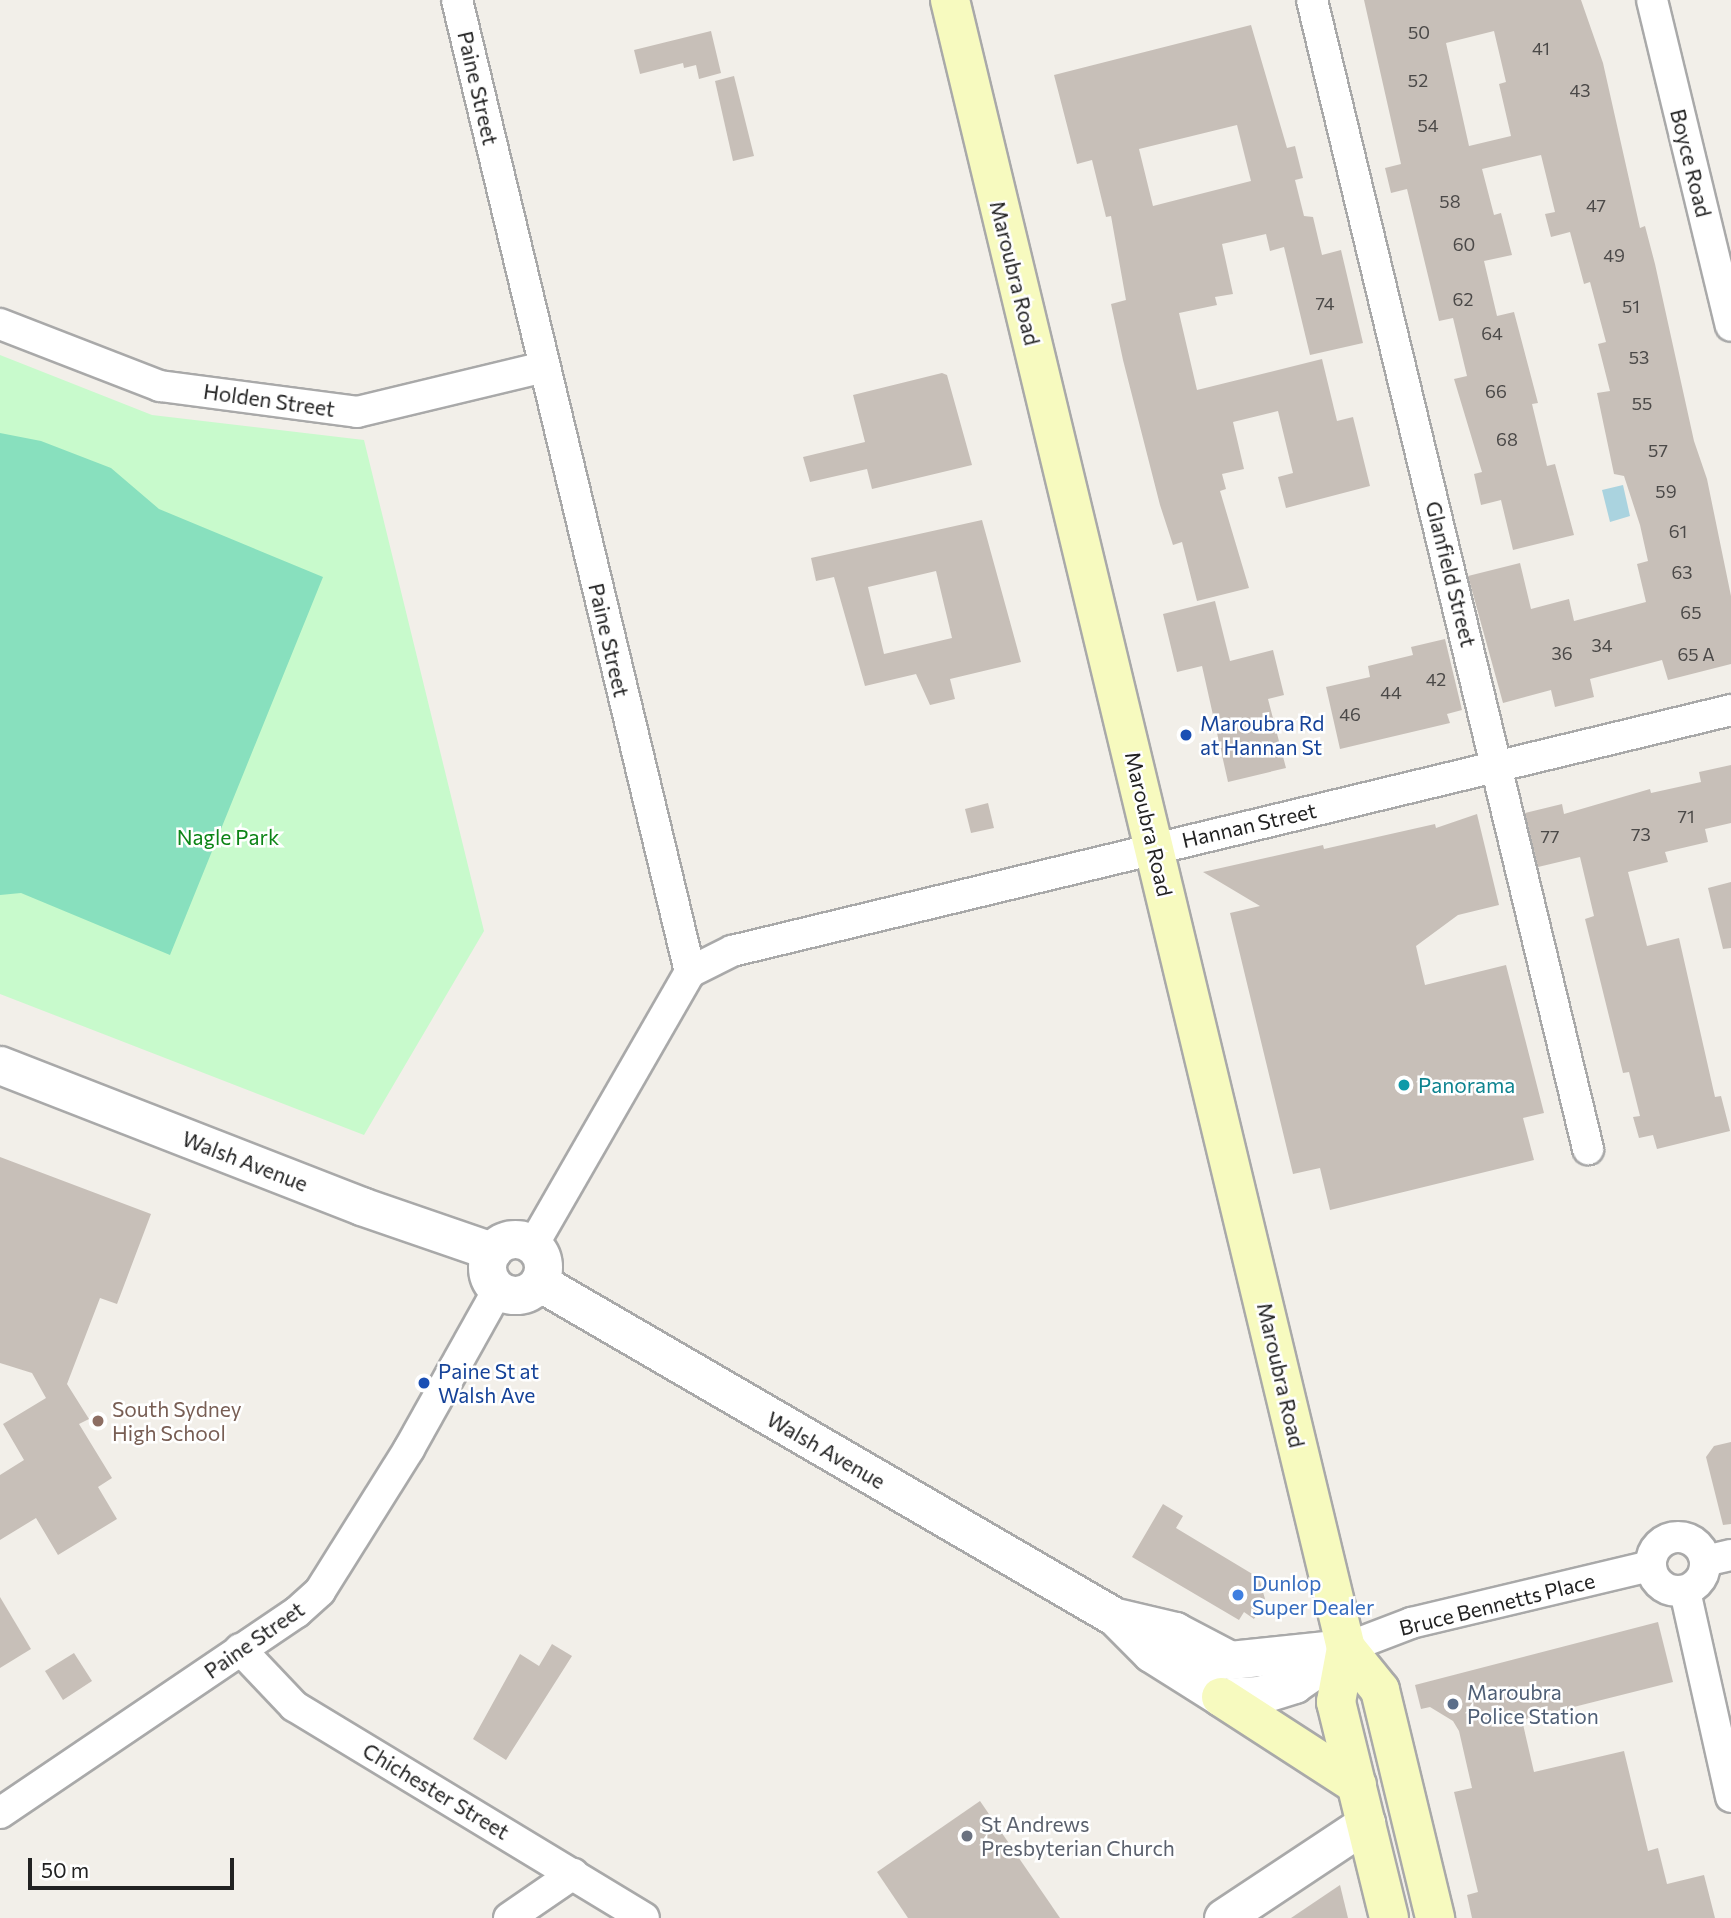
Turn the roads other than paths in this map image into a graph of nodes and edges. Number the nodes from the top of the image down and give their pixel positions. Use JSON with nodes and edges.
{"nodes":[{"id":1,"x":457,"y":0,"type":"edge"},
{"id":2,"x":950,"y":0,"type":"edge"},
{"id":3,"x":1312,"y":0,"type":"edge"},
{"id":4,"x":1652,"y":0,"type":"edge"},
{"id":5,"x":0,"y":324,"type":"edge"},
{"id":6,"x":1731,"y":326,"type":"edge"},
{"id":7,"x":544,"y":367,"type":"junction"},
{"id":8,"x":1731,"y":710,"type":"edge"},
{"id":9,"x":1497,"y":767,"type":"junction"},
{"id":10,"x":1154,"y":847,"type":"junction"},
{"id":11,"x":690,"y":972,"type":"junction"},
{"id":12,"x":0,"y":1065,"type":"edge"},
{"id":13,"x":1588,"y":1149,"type":"dead end"},
{"id":14,"x":533,"y":1245,"type":"junction"},
{"id":15,"x":492,"y":1251,"type":"junction"},
{"id":16,"x":539,"y":1282,"type":"junction"},
{"id":17,"x":498,"y":1290,"type":"junction"},
{"id":18,"x":1718,"y":1558,"type":"edge"},
{"id":19,"x":1650,"y":1566,"type":"junction"},
{"id":20,"x":1685,"y":1591,"type":"junction"},
{"id":21,"x":1115,"y":1617,"type":"junction"},
{"id":22,"x":1346,"y":1648,"type":"junction"},
{"id":23,"x":240,"y":1649,"type":"junction"},
{"id":24,"x":1222,"y":1697,"type":"junction"},
{"id":25,"x":1357,"y":1785,"type":"junction"},
{"id":26,"x":1731,"y":1797,"type":"edge"},
{"id":27,"x":0,"y":1813,"type":"edge"},
{"id":28,"x":1366,"y":1823,"type":"junction"},
{"id":29,"x":573,"y":1874,"type":"junction"},
{"id":30,"x":509,"y":1918,"type":"edge"},
{"id":31,"x":643,"y":1918,"type":"edge"},
{"id":32,"x":1223,"y":1918,"type":"edge"},
{"id":33,"x":1389,"y":1918,"type":"edge"},
{"id":34,"x":1435,"y":1918,"type":"edge"}],
"edges":[{"from":1,"to":7,"type":"street","name":"Paine Street"},
{"from":2,"to":10,"type":"main road","name":"Maroubra Road"},
{"from":3,"to":9,"type":"street","name":"Glanfield Street"},
{"from":4,"to":6,"type":"street","name":"Boyce Road"},
{"from":5,"to":7,"type":"street","name":"Holden Street"},
{"from":7,"to":11,"type":"street","name":"Paine Street"},
{"from":8,"to":9,"type":"street","name":"Hannan Street"},
{"from":9,"to":10,"type":"street","name":"Hannan Street"},
{"from":9,"to":13,"type":"street","name":"Glanfield Street"},
{"from":10,"to":11,"type":"street","name":"Hannan Street"},
{"from":10,"to":22,"type":"main road","name":"Maroubra Road"},
{"from":11,"to":14,"type":"street"},
{"from":12,"to":15,"type":"street","name":"Walsh Avenue"},
{"from":14,"to":15,"type":"street"},
{"from":14,"to":16,"type":"street"},
{"from":15,"to":17,"type":"street"},
{"from":16,"to":17,"type":"street"},
{"from":16,"to":21,"type":"street","name":"Walsh Avenue"},
{"from":17,"to":23,"type":"street","name":"Paine Street"},
{"from":18,"to":19,"type":"street"},
{"from":18,"to":20,"type":"street"},
{"from":19,"to":20,"type":"street"},
{"from":19,"to":22,"type":"street","name":"Bruce Bennetts Place"},
{"from":20,"to":26,"type":"street"},
{"from":21,"to":22,"type":"street","name":"Walsh Avenue"},
{"from":21,"to":24,"type":"street","name":"Walsh Avenue"},
{"from":22,"to":24,"type":"street"},
{"from":22,"to":25,"type":"main road","name":"Maroubra Road"},
{"from":22,"to":34,"type":"main road","name":"Maroubra Road"},
{"from":23,"to":27,"type":"street","name":"Paine Street"},
{"from":23,"to":29,"type":"street","name":"Chichester Street"},
{"from":24,"to":25,"type":"main road"},
{"from":25,"to":28,"type":"main road","name":"Maroubra Road"},
{"from":28,"to":32,"type":"street"},
{"from":28,"to":33,"type":"main road","name":"Maroubra Road"},
{"from":29,"to":30,"type":"street"},
{"from":29,"to":31,"type":"street","name":"Chichester Street"}]}
